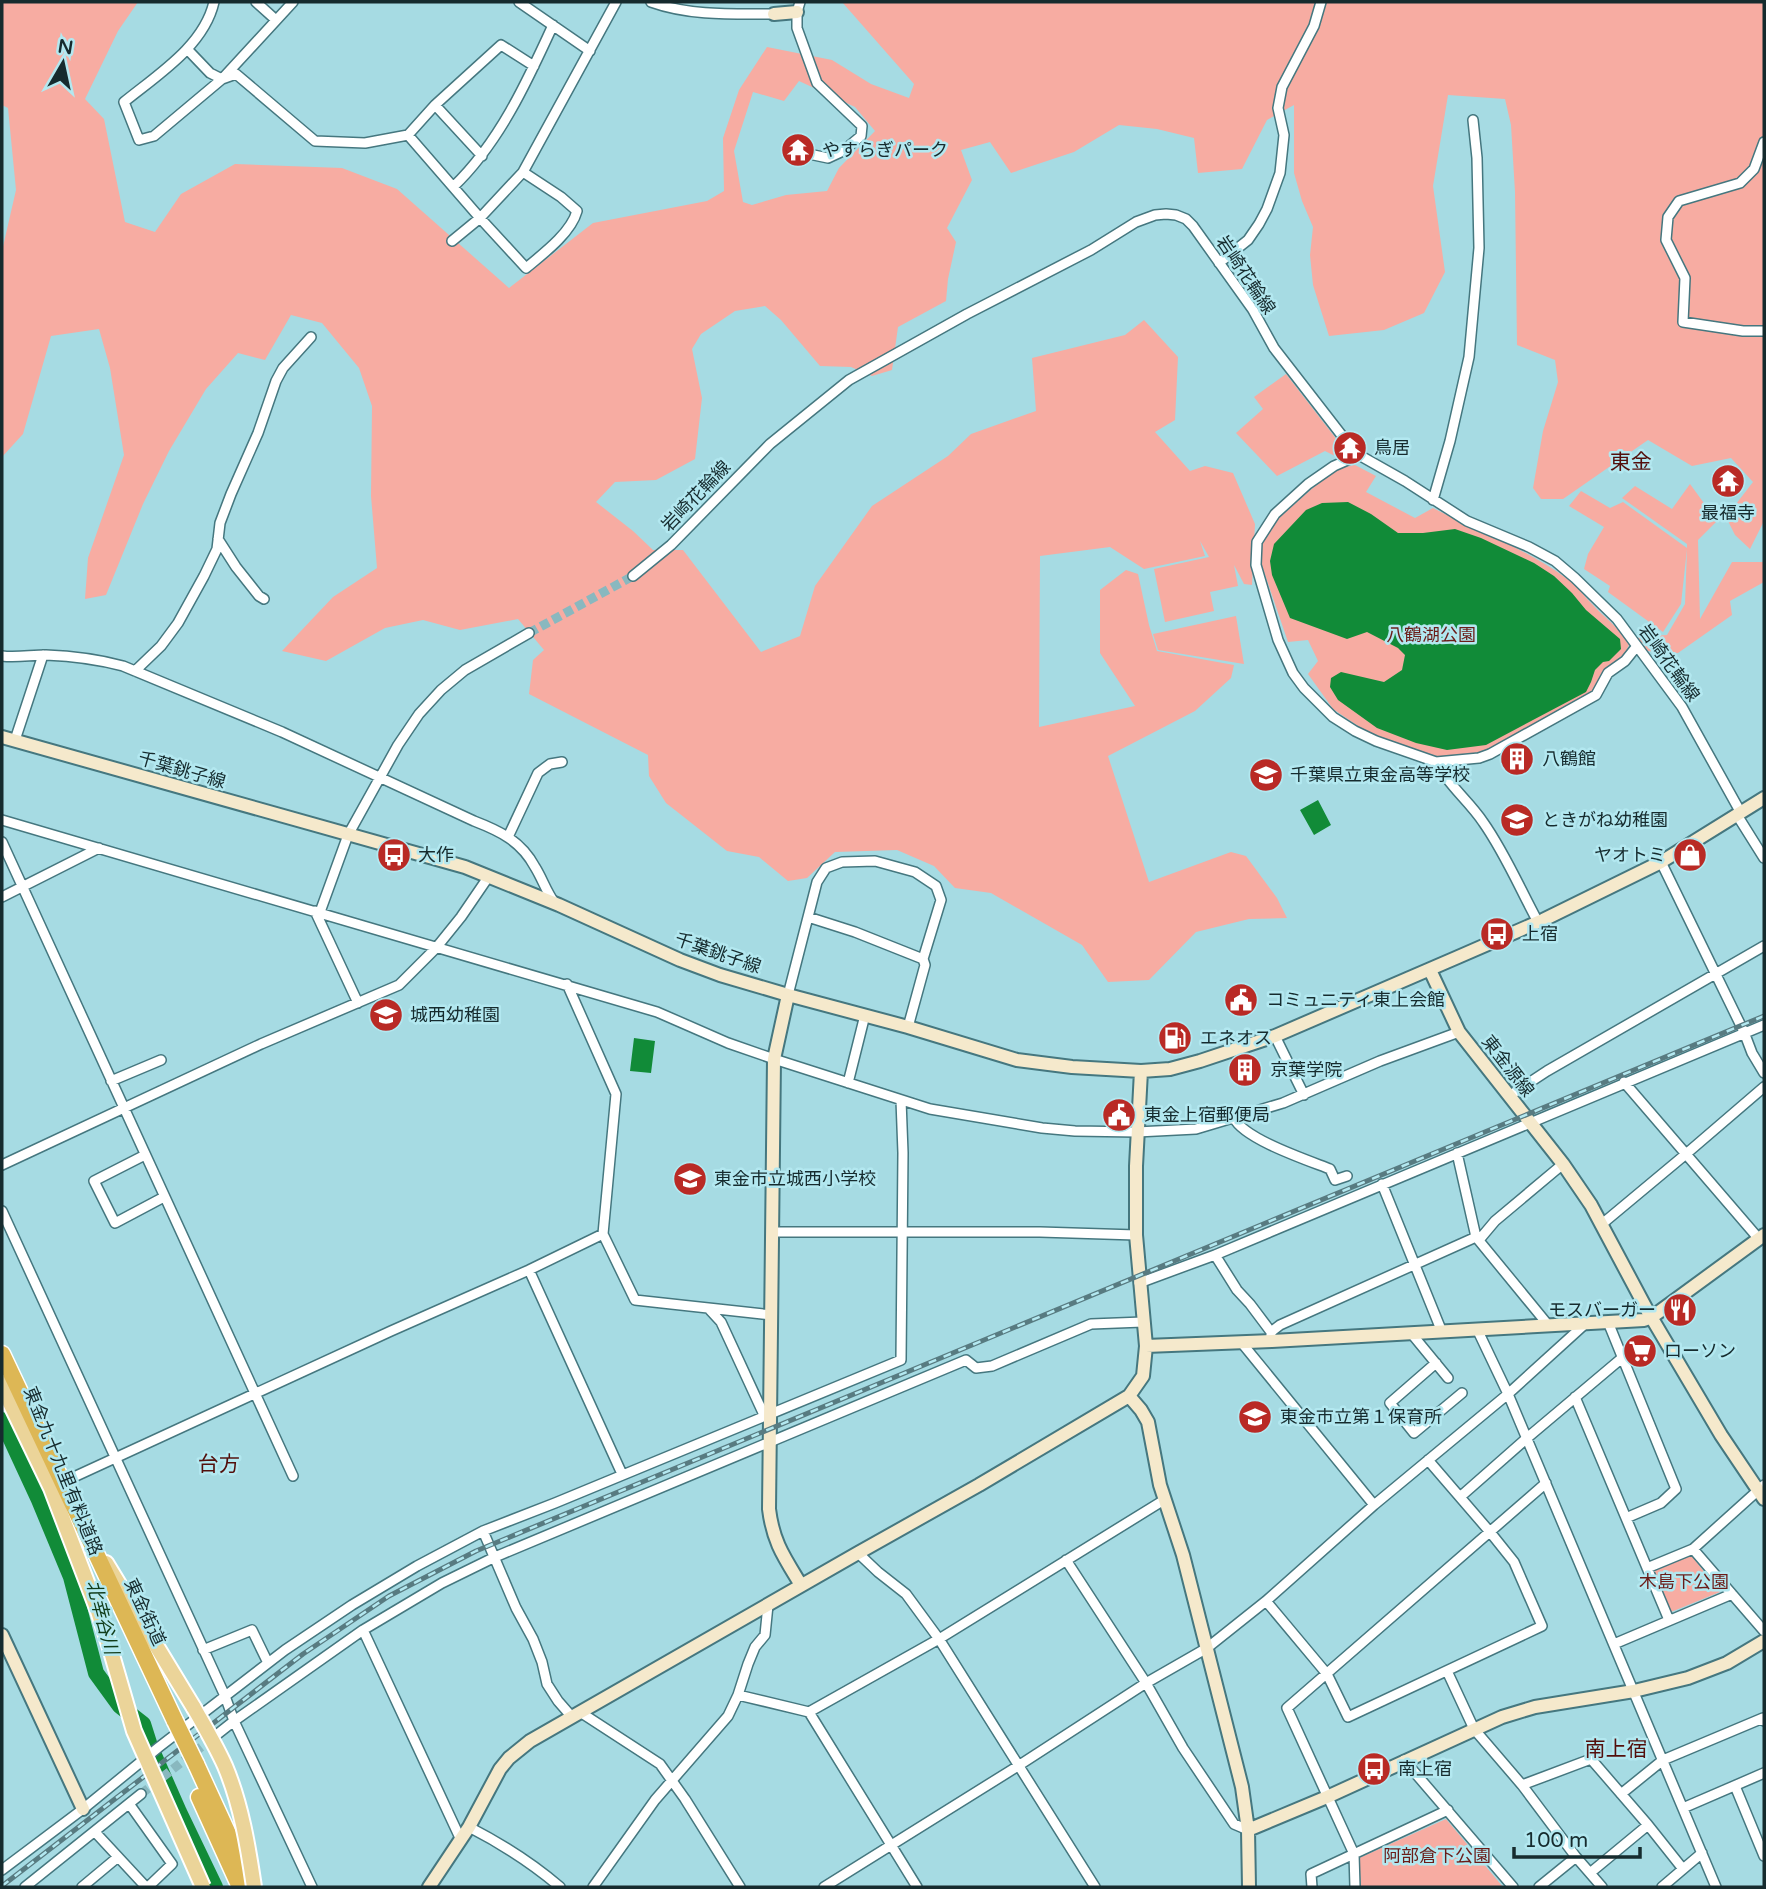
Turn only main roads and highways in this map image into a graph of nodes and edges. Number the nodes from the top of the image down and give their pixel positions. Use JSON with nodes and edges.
{"nodes":[{"id":1,"x":2,"y":1354,"type":"edge"},
{"id":2,"x":4,"y":1377,"type":"edge"},
{"id":3,"x":94,"y":1549,"type":"junction"},
{"id":4,"x":172,"y":1724,"type":"junction"},
{"id":5,"x":191,"y":1766,"type":"junction"},
{"id":6,"x":203,"y":1887,"type":"edge"},
{"id":7,"x":240,"y":1887,"type":"edge"},
{"id":8,"x":253,"y":1887,"type":"edge"}],
"edges":[{"from":1,"to":3,"type":"highway","name":"東金街道"},
{"from":2,"to":4,"type":"highway","name":"東金街道"},
{"from":2,"to":6,"type":"main road","name":"東金九十九里有料道路","bridge":true},
{"from":3,"to":4,"type":"highway","name":"東金街道"},
{"from":3,"to":8,"type":"main road","name":"東金九十九里有料道路","bridge":true},
{"from":4,"to":5,"type":"highway","name":"東金街道","bridge":true},
{"from":5,"to":7,"type":"highway","name":"東金街道"},
{"from":5,"to":8,"type":"highway","name":"東金街道"}]}
